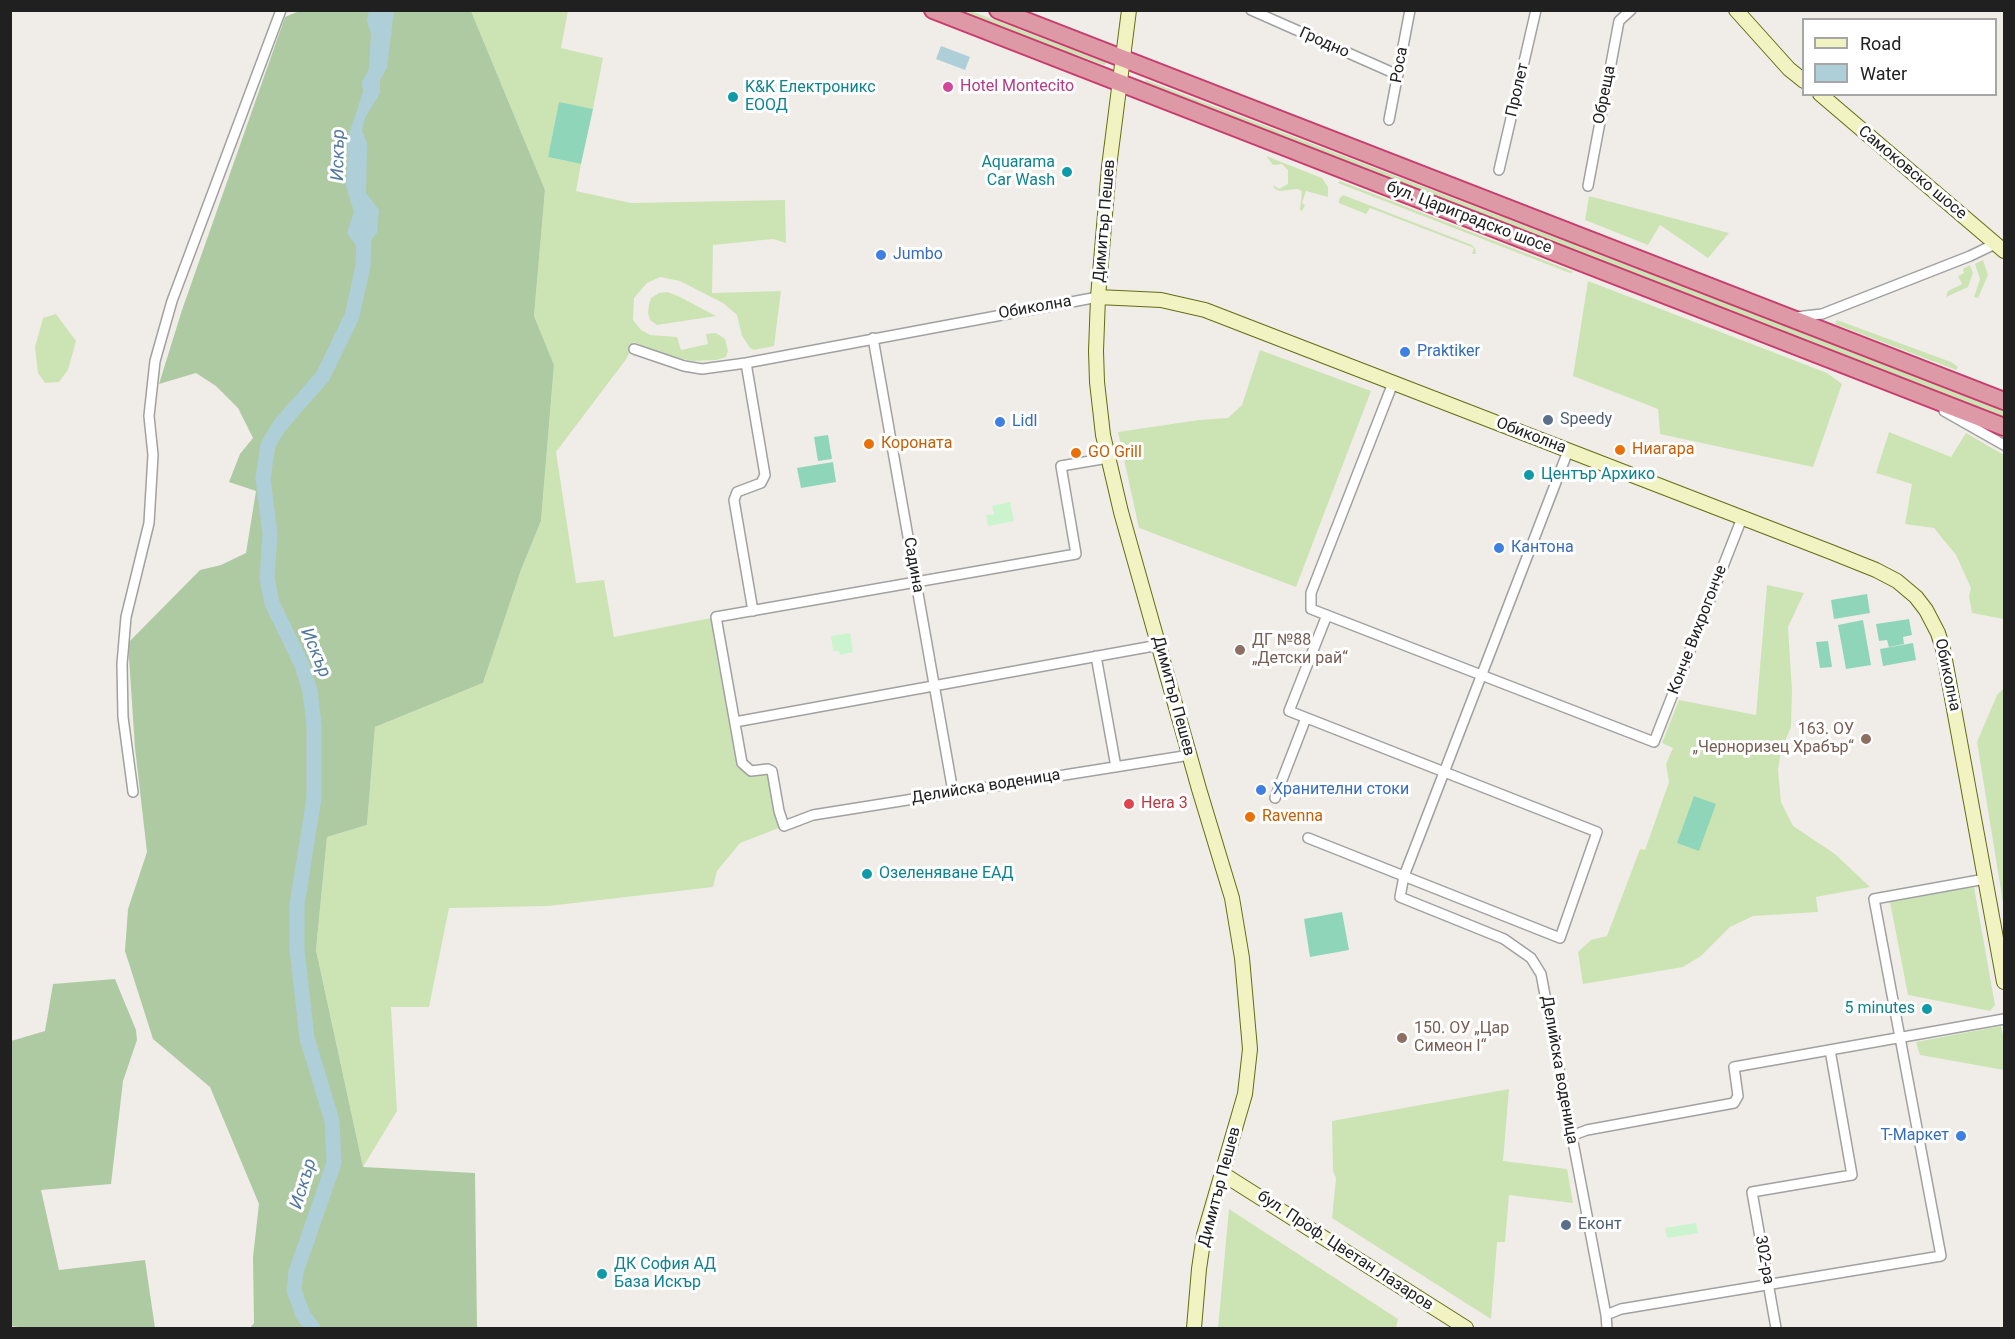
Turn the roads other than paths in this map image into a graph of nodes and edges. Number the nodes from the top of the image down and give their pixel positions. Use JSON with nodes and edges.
{"nodes":[{"id":1,"x":281,"y":10,"type":"edge"},
{"id":2,"x":933,"y":10,"type":"edge"},
{"id":3,"x":998,"y":10,"type":"edge"},
{"id":4,"x":1129,"y":10,"type":"edge"},
{"id":5,"x":1251,"y":10,"type":"edge"},
{"id":6,"x":1410,"y":10,"type":"edge"},
{"id":7,"x":1536,"y":10,"type":"edge"},
{"id":8,"x":1631,"y":10,"type":"edge"},
{"id":9,"x":1736,"y":10,"type":"edge"},
{"id":10,"x":1273,"y":15,"type":"edge"},
{"id":11,"x":1123,"y":59,"type":"junction"},
{"id":12,"x":1398,"y":75,"type":"junction"},
{"id":13,"x":1802,"y":80,"type":"edge"},
{"id":14,"x":1120,"y":84,"type":"junction"},
{"id":15,"x":1822,"y":96,"type":"edge"},
{"id":16,"x":1389,"y":120,"type":"dead end"},
{"id":17,"x":1499,"y":170,"type":"dead end"},
{"id":18,"x":1588,"y":186,"type":"dead end"},
{"id":19,"x":2000,"y":248,"type":"edge"},
{"id":20,"x":1098,"y":297,"type":"junction"},
{"id":21,"x":1790,"y":318,"type":"junction"},
{"id":22,"x":873,"y":338,"type":"junction"},
{"id":23,"x":634,"y":349,"type":"dead end"},
{"id":24,"x":746,"y":363,"type":"junction"},
{"id":25,"x":1892,"y":382,"type":"junction"},
{"id":26,"x":1393,"y":383,"type":"junction"},
{"id":27,"x":2004,"y":401,"type":"edge"},
{"id":28,"x":2004,"y":427,"type":"edge"},
{"id":29,"x":2004,"y":445,"type":"edge"},
{"id":30,"x":1568,"y":451,"type":"junction"},
{"id":31,"x":1107,"y":458,"type":"junction"},
{"id":32,"x":1742,"y":518,"type":"junction"},
{"id":33,"x":916,"y":582,"type":"junction"},
{"id":34,"x":753,"y":611,"type":"junction"},
{"id":35,"x":1326,"y":615,"type":"junction"},
{"id":36,"x":1159,"y":645,"type":"junction"},
{"id":37,"x":1096,"y":656,"type":"junction"},
{"id":38,"x":1482,"y":675,"type":"junction"},
{"id":39,"x":934,"y":686,"type":"junction"},
{"id":40,"x":1306,"y":718,"type":"junction"},
{"id":41,"x":735,"y":722,"type":"junction"},
{"id":42,"x":1190,"y":755,"type":"junction"},
{"id":43,"x":1116,"y":767,"type":"junction"},
{"id":44,"x":1444,"y":772,"type":"junction"},
{"id":45,"x":134,"y":792,"type":"dead end"},
{"id":46,"x":953,"y":792,"type":"junction"},
{"id":47,"x":1275,"y":798,"type":"dead end"},
{"id":48,"x":1308,"y":838,"type":"dead end"},
{"id":49,"x":1404,"y":876,"type":"junction"},
{"id":50,"x":1985,"y":879,"type":"junction"},
{"id":51,"x":2004,"y":982,"type":"edge"},
{"id":52,"x":2004,"y":1019,"type":"edge"},
{"id":53,"x":1900,"y":1037,"type":"junction"},
{"id":54,"x":1830,"y":1050,"type":"junction"},
{"id":55,"x":1571,"y":1136,"type":"junction"},
{"id":56,"x":1223,"y":1174,"type":"junction"},
{"id":57,"x":1768,"y":1284,"type":"junction"},
{"id":58,"x":1606,"y":1315,"type":"junction"},
{"id":59,"x":1194,"y":1329,"type":"edge"},
{"id":60,"x":1466,"y":1329,"type":"edge"},
{"id":61,"x":1607,"y":1329,"type":"edge"},
{"id":62,"x":1776,"y":1329,"type":"edge"}],
"edges":[{"from":1,"to":45,"type":"street"},
{"from":2,"to":14,"type":"highway","name":"бул. Цариградско шосе"},
{"from":3,"to":11,"type":"highway","name":"бул. Цариградско шосе"},
{"from":4,"to":11,"type":"main road","name":"Димитър Пешев"},
{"from":5,"to":10,"type":"street","name":"Гродно"},
{"from":6,"to":12,"type":"street","name":"Роса"},
{"from":7,"to":17,"type":"street","name":"Пролет"},
{"from":8,"to":18,"type":"street","name":"Обреща"},
{"from":9,"to":13,"type":"main road"},
{"from":10,"to":12,"type":"street","name":"Гродно"},
{"from":11,"to":14,"type":"main road","name":"Димитър Пешев"},
{"from":11,"to":21,"type":"highway","name":"бул. Цариградско шосе"},
{"from":12,"to":16,"type":"street","name":"Роса"},
{"from":14,"to":20,"type":"main road","name":"Димитър Пешев"},
{"from":14,"to":25,"type":"highway","name":"бул. Цариградско шосе"},
{"from":15,"to":19,"type":"main road","name":"Самоковско шосе"},
{"from":19,"to":21,"type":"street"},
{"from":20,"to":22,"type":"street","name":"Обиколна"},
{"from":20,"to":26,"type":"main road","name":"Обиколна"},
{"from":20,"to":31,"type":"main road","name":"Димитър Пешев"},
{"from":21,"to":27,"type":"highway","name":"бул. Цариградско шосе"},
{"from":22,"to":24,"type":"street","name":"Обиколна"},
{"from":22,"to":33,"type":"street","name":"Садина"},
{"from":23,"to":24,"type":"street","name":"Обиколна"},
{"from":24,"to":34,"type":"street"},
{"from":25,"to":28,"type":"highway","name":"бул. Цариградско шосе"},
{"from":25,"to":29,"type":"street"},
{"from":26,"to":30,"type":"main road","name":"Обиколна"},
{"from":26,"to":35,"type":"street"},
{"from":30,"to":32,"type":"main road","name":"Обиколна"},
{"from":30,"to":38,"type":"street"},
{"from":31,"to":33,"type":"street"},
{"from":31,"to":36,"type":"main road","name":"Димитър Пешев"},
{"from":32,"to":38,"type":"street","name":"Конче Вихрогонче"},
{"from":32,"to":50,"type":"main road","name":"Обиколна"},
{"from":33,"to":34,"type":"street"},
{"from":33,"to":39,"type":"street","name":"Садина"},
{"from":34,"to":41,"type":"street"},
{"from":35,"to":38,"type":"street"},
{"from":35,"to":40,"type":"street"},
{"from":36,"to":37,"type":"street"},
{"from":36,"to":42,"type":"main road","name":"Димитър Пешев"},
{"from":37,"to":39,"type":"street"},
{"from":37,"to":43,"type":"street"},
{"from":38,"to":44,"type":"street"},
{"from":39,"to":41,"type":"street"},
{"from":39,"to":46,"type":"street","name":"Садина"},
{"from":40,"to":44,"type":"street"},
{"from":40,"to":47,"type":"street"},
{"from":41,"to":46,"type":"street","name":"Делийска воденица"},
{"from":42,"to":43,"type":"street","name":"Делийска воденица"},
{"from":42,"to":56,"type":"main road","name":"Димитър Пешев"},
{"from":43,"to":46,"type":"street","name":"Делийска воденица"},
{"from":44,"to":49,"type":"street"},
{"from":44,"to":49,"type":"street"},
{"from":48,"to":49,"type":"street"},
{"from":49,"to":55,"type":"street","name":"Делийска воденица"},
{"from":50,"to":51,"type":"main road","name":"Обиколна"},
{"from":50,"to":53,"type":"street"},
{"from":52,"to":53,"type":"street"},
{"from":53,"to":54,"type":"street"},
{"from":53,"to":57,"type":"street"},
{"from":54,"to":55,"type":"street"},
{"from":54,"to":57,"type":"street","name":"302-ра"},
{"from":55,"to":58,"type":"street","name":"Делийска воденица"},
{"from":56,"to":59,"type":"main road","name":"Димитър Пешев"},
{"from":56,"to":60,"type":"main road","name":"бул. Проф. Цветан Лазаров"},
{"from":57,"to":58,"type":"street"},
{"from":57,"to":62,"type":"street","name":"302-ра"},
{"from":58,"to":61,"type":"street","name":"Делийска воденица"}]}
